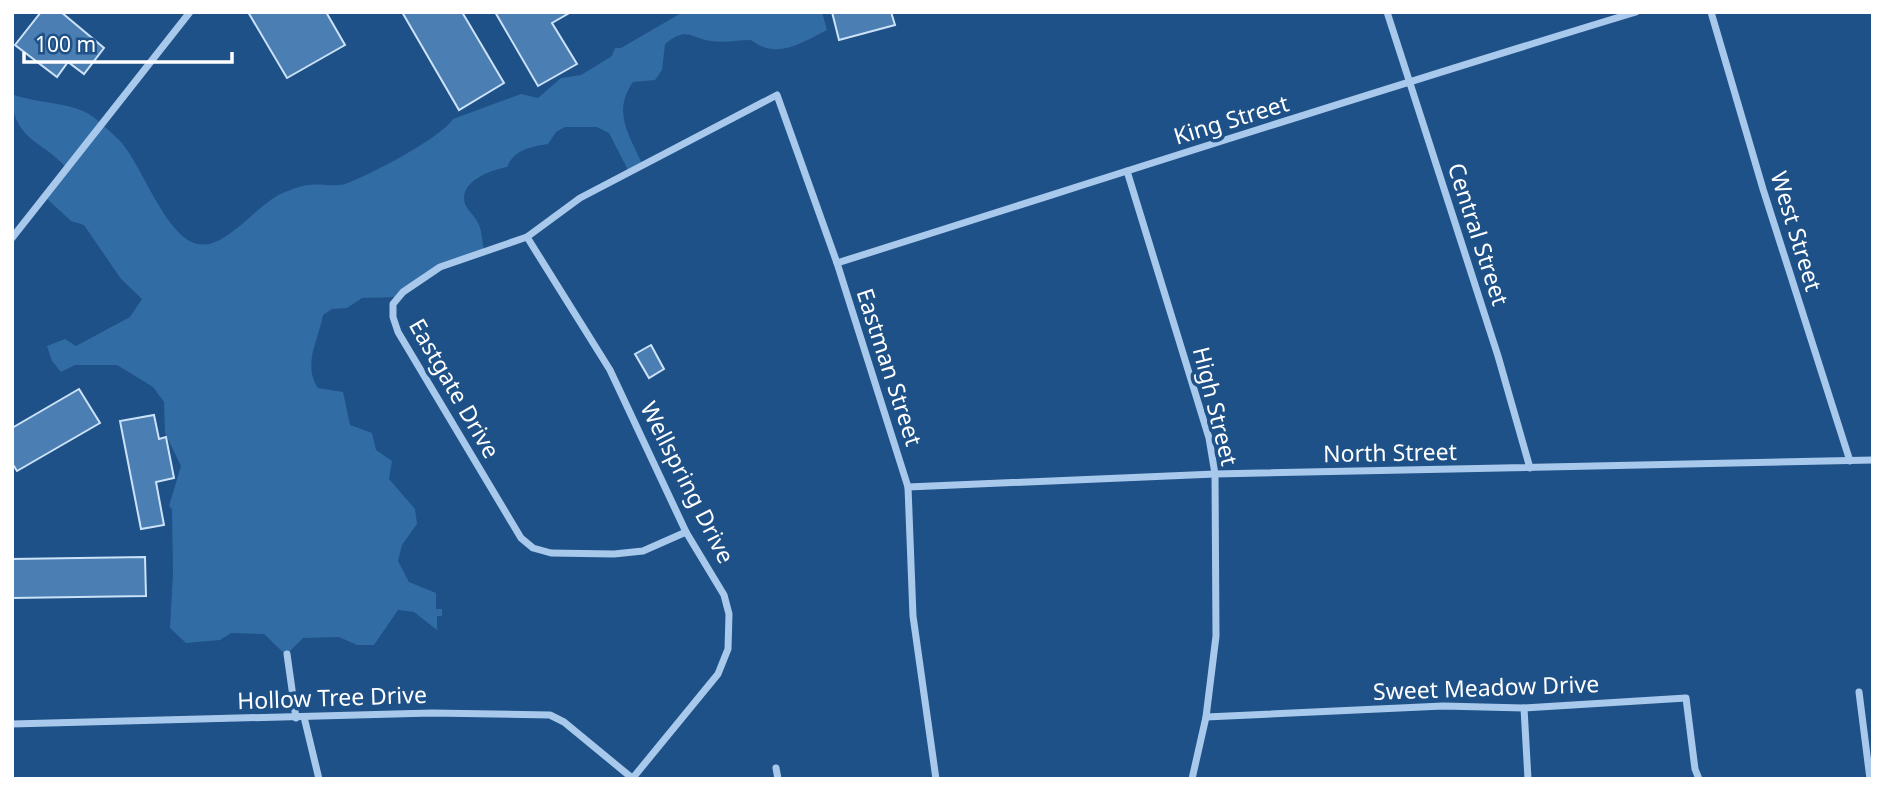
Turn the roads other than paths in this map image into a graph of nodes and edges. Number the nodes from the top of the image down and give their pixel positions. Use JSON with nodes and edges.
{"nodes":[{"id":1,"x":190,"y":12,"type":"edge"},
{"id":2,"x":1387,"y":12,"type":"edge"},
{"id":3,"x":1636,"y":12,"type":"edge"},
{"id":4,"x":1711,"y":12,"type":"edge"},
{"id":5,"x":1410,"y":80,"type":"junction"},
{"id":6,"x":777,"y":95,"type":"joint"},
{"id":7,"x":1127,"y":172,"type":"junction"},
{"id":8,"x":527,"y":237,"type":"junction"},
{"id":9,"x":12,"y":238,"type":"edge"},
{"id":10,"x":837,"y":263,"type":"junction"},
{"id":11,"x":1873,"y":460,"type":"edge"},
{"id":12,"x":1850,"y":461,"type":"junction"},
{"id":13,"x":1530,"y":468,"type":"junction"},
{"id":14,"x":1215,"y":474,"type":"junction"},
{"id":15,"x":908,"y":487,"type":"junction"},
{"id":16,"x":686,"y":532,"type":"junction"},
{"id":17,"x":287,"y":654,"type":"dead end"},
{"id":18,"x":1859,"y":691,"type":"dead end"},
{"id":19,"x":1524,"y":708,"type":"junction"},
{"id":20,"x":1206,"y":717,"type":"junction"},
{"id":21,"x":300,"y":718,"type":"junction"},
{"id":22,"x":12,"y":724,"type":"edge"},
{"id":23,"x":776,"y":768,"type":"dead end"},
{"id":24,"x":632,"y":778,"type":"edge"},
{"id":25,"x":319,"y":779,"type":"edge"},
{"id":26,"x":778,"y":779,"type":"edge"},
{"id":27,"x":936,"y":779,"type":"edge"},
{"id":28,"x":1192,"y":779,"type":"edge"},
{"id":29,"x":1528,"y":779,"type":"edge"},
{"id":30,"x":1699,"y":779,"type":"edge"},
{"id":31,"x":1870,"y":779,"type":"edge"}],
"edges":[{"from":1,"to":9,"type":"street"},
{"from":2,"to":5,"type":"street","name":"Central Street"},
{"from":3,"to":5,"type":"street","name":"King Street"},
{"from":4,"to":12,"type":"street","name":"West Street"},
{"from":5,"to":7,"type":"street","name":"King Street"},
{"from":5,"to":13,"type":"street","name":"Central Street"},
{"from":6,"to":8,"type":"street","name":"Eastgate Drive"},
{"from":6,"to":10,"type":"street","name":"Eastman Street"},
{"from":7,"to":10,"type":"street","name":"King Street"},
{"from":7,"to":14,"type":"street","name":"High Street"},
{"from":8,"to":16,"type":"street","name":"Wellspring Drive"},
{"from":8,"to":16,"type":"street","name":"Eastgate Drive"},
{"from":10,"to":15,"type":"street","name":"Eastman Street"},
{"from":11,"to":12,"type":"street","name":"North Street"},
{"from":12,"to":13,"type":"street","name":"North Street"},
{"from":13,"to":14,"type":"street","name":"North Street"},
{"from":14,"to":15,"type":"street","name":"North Street"},
{"from":14,"to":20,"type":"street","name":"High Street"},
{"from":15,"to":27,"type":"street","name":"Eastman Street"},
{"from":16,"to":24,"type":"street","name":"Wellspring Drive"},
{"from":17,"to":21,"type":"street"},
{"from":18,"to":31,"type":"street"},
{"from":19,"to":20,"type":"street","name":"Sweet Meadow Drive"},
{"from":19,"to":29,"type":"street"},
{"from":19,"to":30,"type":"street","name":"Sweet Meadow Drive"},
{"from":20,"to":28,"type":"street","name":"High Street"},
{"from":21,"to":22,"type":"street","name":"Hollow Tree Drive"},
{"from":21,"to":24,"type":"street","name":"Hollow Tree Drive"},
{"from":21,"to":25,"type":"street"},
{"from":23,"to":26,"type":"street"}]}
